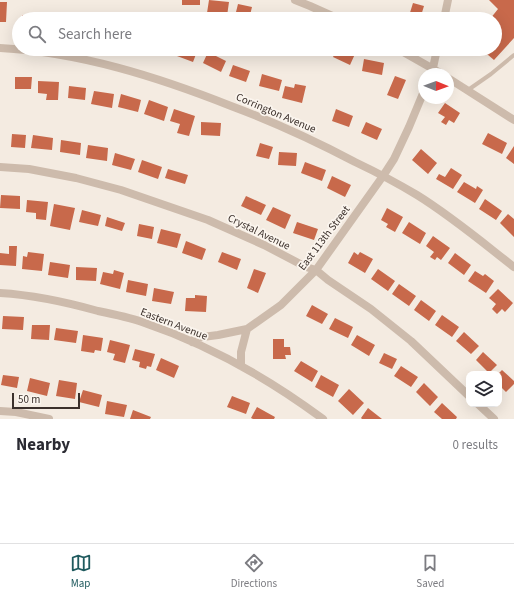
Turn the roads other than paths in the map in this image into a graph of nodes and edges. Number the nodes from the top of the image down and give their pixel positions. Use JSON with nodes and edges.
{"nodes":[{"id":1,"x":295,"y":0,"type":"edge"},
{"id":2,"x":448,"y":0,"type":"edge"},
{"id":3,"x":311,"y":3,"type":"edge"},
{"id":4,"x":326,"y":12,"type":"edge"},
{"id":5,"x":445,"y":12,"type":"edge"},
{"id":6,"x":0,"y":48,"type":"edge"},
{"id":7,"x":12,"y":49,"type":"edge"},
{"id":8,"x":514,"y":54,"type":"edge"},
{"id":9,"x":65,"y":56,"type":"edge"},
{"id":10,"x":409,"y":56,"type":"edge"},
{"id":11,"x":435,"y":56,"type":"edge"},
{"id":12,"x":427,"y":68,"type":"edge"},
{"id":13,"x":433,"y":68,"type":"edge"},
{"id":14,"x":454,"y":82,"type":"edge"},
{"id":15,"x":468,"y":90,"type":"junction"},
{"id":16,"x":418,"y":104,"type":"edge"},
{"id":17,"x":514,"y":120,"type":"edge"},
{"id":18,"x":0,"y":167,"type":"edge"},
{"id":19,"x":383,"y":176,"type":"junction"},
{"id":20,"x":514,"y":267,"type":"edge"},
{"id":21,"x":316,"y":270,"type":"junction"},
{"id":22,"x":0,"y":292,"type":"edge"},
{"id":23,"x":247,"y":329,"type":"junction"},
{"id":24,"x":192,"y":342,"type":"junction"},
{"id":25,"x":241,"y":366,"type":"junction"},
{"id":26,"x":466,"y":393,"type":"edge"},
{"id":27,"x":481,"y":407,"type":"edge"},
{"id":28,"x":0,"y":411,"type":"edge"},
{"id":29,"x":49,"y":419,"type":"edge"},
{"id":30,"x":323,"y":419,"type":"edge"},
{"id":31,"x":494,"y":419,"type":"edge"}],
"edges":[{"from":1,"to":3,"type":"street"},
{"from":2,"to":5,"type":"street"},
{"from":3,"to":4,"type":"street"},
{"from":6,"to":7,"type":"street","name":"Corrington Avenue"},
{"from":8,"to":15,"type":"lane"},
{"from":9,"to":19,"type":"street","name":"Corrington Avenue"},
{"from":10,"to":12,"type":"street"},
{"from":11,"to":13,"type":"street"},
{"from":14,"to":15,"type":"street"},
{"from":15,"to":17,"type":"street"},
{"from":16,"to":19,"type":"street","name":"East 113th Street"},
{"from":18,"to":21,"type":"street","name":"Crystal Avenue"},
{"from":19,"to":20,"type":"street","name":"Corrington Avenue"},
{"from":19,"to":21,"type":"street","name":"East 113th Street"},
{"from":21,"to":23,"type":"street","name":"East 113th Street"},
{"from":21,"to":26,"type":"street","name":"Crystal Avenue"},
{"from":22,"to":24,"type":"street","name":"Eastern Avenue"},
{"from":23,"to":24,"type":"street","name":"East 113th Street"},
{"from":23,"to":25,"type":"street"},
{"from":24,"to":25,"type":"street","name":"Eastern Avenue"},
{"from":25,"to":30,"type":"street","name":"Eastern Avenue"},
{"from":27,"to":31,"type":"street"},
{"from":28,"to":29,"type":"street"}]}
